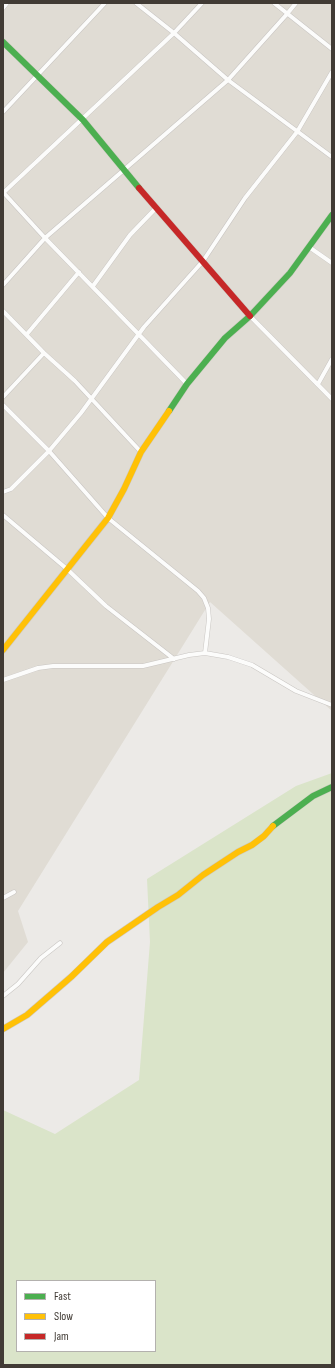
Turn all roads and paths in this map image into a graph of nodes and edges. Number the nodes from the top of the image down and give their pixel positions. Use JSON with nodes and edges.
{"nodes":[{"id":1,"x":7,"y":3,"type":"edge"},
{"id":2,"x":105,"y":3,"type":"edge"},
{"id":3,"x":136,"y":3,"type":"edge"},
{"id":4,"x":202,"y":3,"type":"edge"},
{"id":5,"x":274,"y":3,"type":"edge"},
{"id":6,"x":296,"y":3,"type":"edge"},
{"id":7,"x":3,"y":8,"type":"edge"},
{"id":8,"x":288,"y":14,"type":"junction"},
{"id":9,"x":174,"y":33,"type":"junction"},
{"id":10,"x":3,"y":42,"type":"edge"},
{"id":11,"x":332,"y":49,"type":"edge"},
{"id":12,"x":332,"y":72,"type":"edge"},
{"id":13,"x":38,"y":75,"type":"junction"},
{"id":14,"x":228,"y":80,"type":"junction"},
{"id":15,"x":3,"y":112,"type":"edge"},
{"id":16,"x":83,"y":120,"type":"junction"},
{"id":17,"x":297,"y":132,"type":"junction"},
{"id":18,"x":332,"y":157,"type":"edge"},
{"id":19,"x":123,"y":170,"type":"junction"},
{"id":20,"x":3,"y":193,"type":"edge"},
{"id":21,"x":156,"y":208,"type":"junction"},
{"id":22,"x":332,"y":215,"type":"edge"},
{"id":23,"x":46,"y":238,"type":"junction"},
{"id":24,"x":309,"y":247,"type":"junction"},
{"id":25,"x":203,"y":261,"type":"junction"},
{"id":26,"x":332,"y":263,"type":"edge"},
{"id":27,"x":79,"y":272,"type":"junction"},
{"id":28,"x":3,"y":285,"type":"edge"},
{"id":29,"x":93,"y":286,"type":"junction"},
{"id":30,"x":3,"y":311,"type":"edge"},
{"id":31,"x":250,"y":316,"type":"junction"},
{"id":32,"x":26,"y":334,"type":"junction"},
{"id":33,"x":138,"y":334,"type":"junction"},
{"id":34,"x":44,"y":353,"type":"junction"},
{"id":35,"x":332,"y":359,"type":"edge"},
{"id":36,"x":187,"y":384,"type":"junction"},
{"id":37,"x":318,"y":384,"type":"junction"},
{"id":38,"x":3,"y":397,"type":"edge"},
{"id":39,"x":91,"y":398,"type":"junction"},
{"id":40,"x":332,"y":399,"type":"edge"},
{"id":41,"x":3,"y":405,"type":"edge"},
{"id":42,"x":48,"y":451,"type":"junction"},
{"id":43,"x":142,"y":452,"type":"junction"},
{"id":44,"x":3,"y":492,"type":"edge"},
{"id":45,"x":3,"y":515,"type":"edge"},
{"id":46,"x":108,"y":518,"type":"junction"},
{"id":47,"x":67,"y":569,"type":"junction"},
{"id":48,"x":3,"y":650,"type":"edge"},
{"id":49,"x":205,"y":653,"type":"junction"},
{"id":50,"x":174,"y":659,"type":"junction"},
{"id":51,"x":3,"y":680,"type":"edge"},
{"id":52,"x":332,"y":705,"type":"edge"},
{"id":53,"x":332,"y":787,"type":"edge"},
{"id":54,"x":14,"y":892,"type":"dead end"},
{"id":55,"x":3,"y":898,"type":"edge"},
{"id":56,"x":60,"y":943,"type":"dead end"},
{"id":57,"x":3,"y":996,"type":"edge"},
{"id":58,"x":3,"y":1029,"type":"edge"}],
"edges":[{"from":1,"to":7,"type":"street"},
{"from":2,"to":13,"type":"street"},
{"from":3,"to":9,"type":"street"},
{"from":4,"to":9,"type":"street"},
{"from":5,"to":8,"type":"street"},
{"from":6,"to":8,"type":"street"},
{"from":8,"to":11,"type":"street"},
{"from":8,"to":14,"type":"street"},
{"from":9,"to":14,"type":"street"},
{"from":9,"to":16,"type":"street"},
{"from":10,"to":13,"type":"street"},
{"from":12,"to":17,"type":"street"},
{"from":13,"to":15,"type":"street"},
{"from":13,"to":16,"type":"street"},
{"from":14,"to":17,"type":"street"},
{"from":14,"to":19,"type":"street"},
{"from":16,"to":19,"type":"street"},
{"from":16,"to":20,"type":"street"},
{"from":17,"to":18,"type":"street"},
{"from":17,"to":25,"type":"street"},
{"from":19,"to":21,"type":"street"},
{"from":19,"to":23,"type":"street"},
{"from":20,"to":23,"type":"street"},
{"from":21,"to":25,"type":"street"},
{"from":21,"to":29,"type":"street"},
{"from":22,"to":24,"type":"street"},
{"from":23,"to":27,"type":"street"},
{"from":23,"to":28,"type":"street"},
{"from":24,"to":26,"type":"street"},
{"from":24,"to":31,"type":"street"},
{"from":25,"to":31,"type":"street"},
{"from":25,"to":33,"type":"street"},
{"from":27,"to":29,"type":"street"},
{"from":27,"to":32,"type":"street"},
{"from":29,"to":33,"type":"street"},
{"from":30,"to":32,"type":"street"},
{"from":31,"to":36,"type":"street"},
{"from":31,"to":37,"type":"street"},
{"from":32,"to":34,"type":"street"},
{"from":33,"to":36,"type":"street"},
{"from":33,"to":39,"type":"street"},
{"from":34,"to":38,"type":"street"},
{"from":34,"to":39,"type":"street"},
{"from":35,"to":37,"type":"street"},
{"from":36,"to":43,"type":"street"},
{"from":37,"to":40,"type":"street"},
{"from":39,"to":42,"type":"street"},
{"from":39,"to":43,"type":"street"},
{"from":41,"to":42,"type":"street"},
{"from":42,"to":44,"type":"street"},
{"from":42,"to":46,"type":"street"},
{"from":43,"to":46,"type":"street"},
{"from":45,"to":47,"type":"street"},
{"from":46,"to":47,"type":"street"},
{"from":46,"to":49,"type":"street"},
{"from":47,"to":48,"type":"street"},
{"from":47,"to":50,"type":"street"},
{"from":49,"to":50,"type":"street"},
{"from":49,"to":52,"type":"street"},
{"from":50,"to":51,"type":"street"},
{"from":53,"to":58,"type":"street"},
{"from":54,"to":55,"type":"street"},
{"from":56,"to":57,"type":"street"}]}
